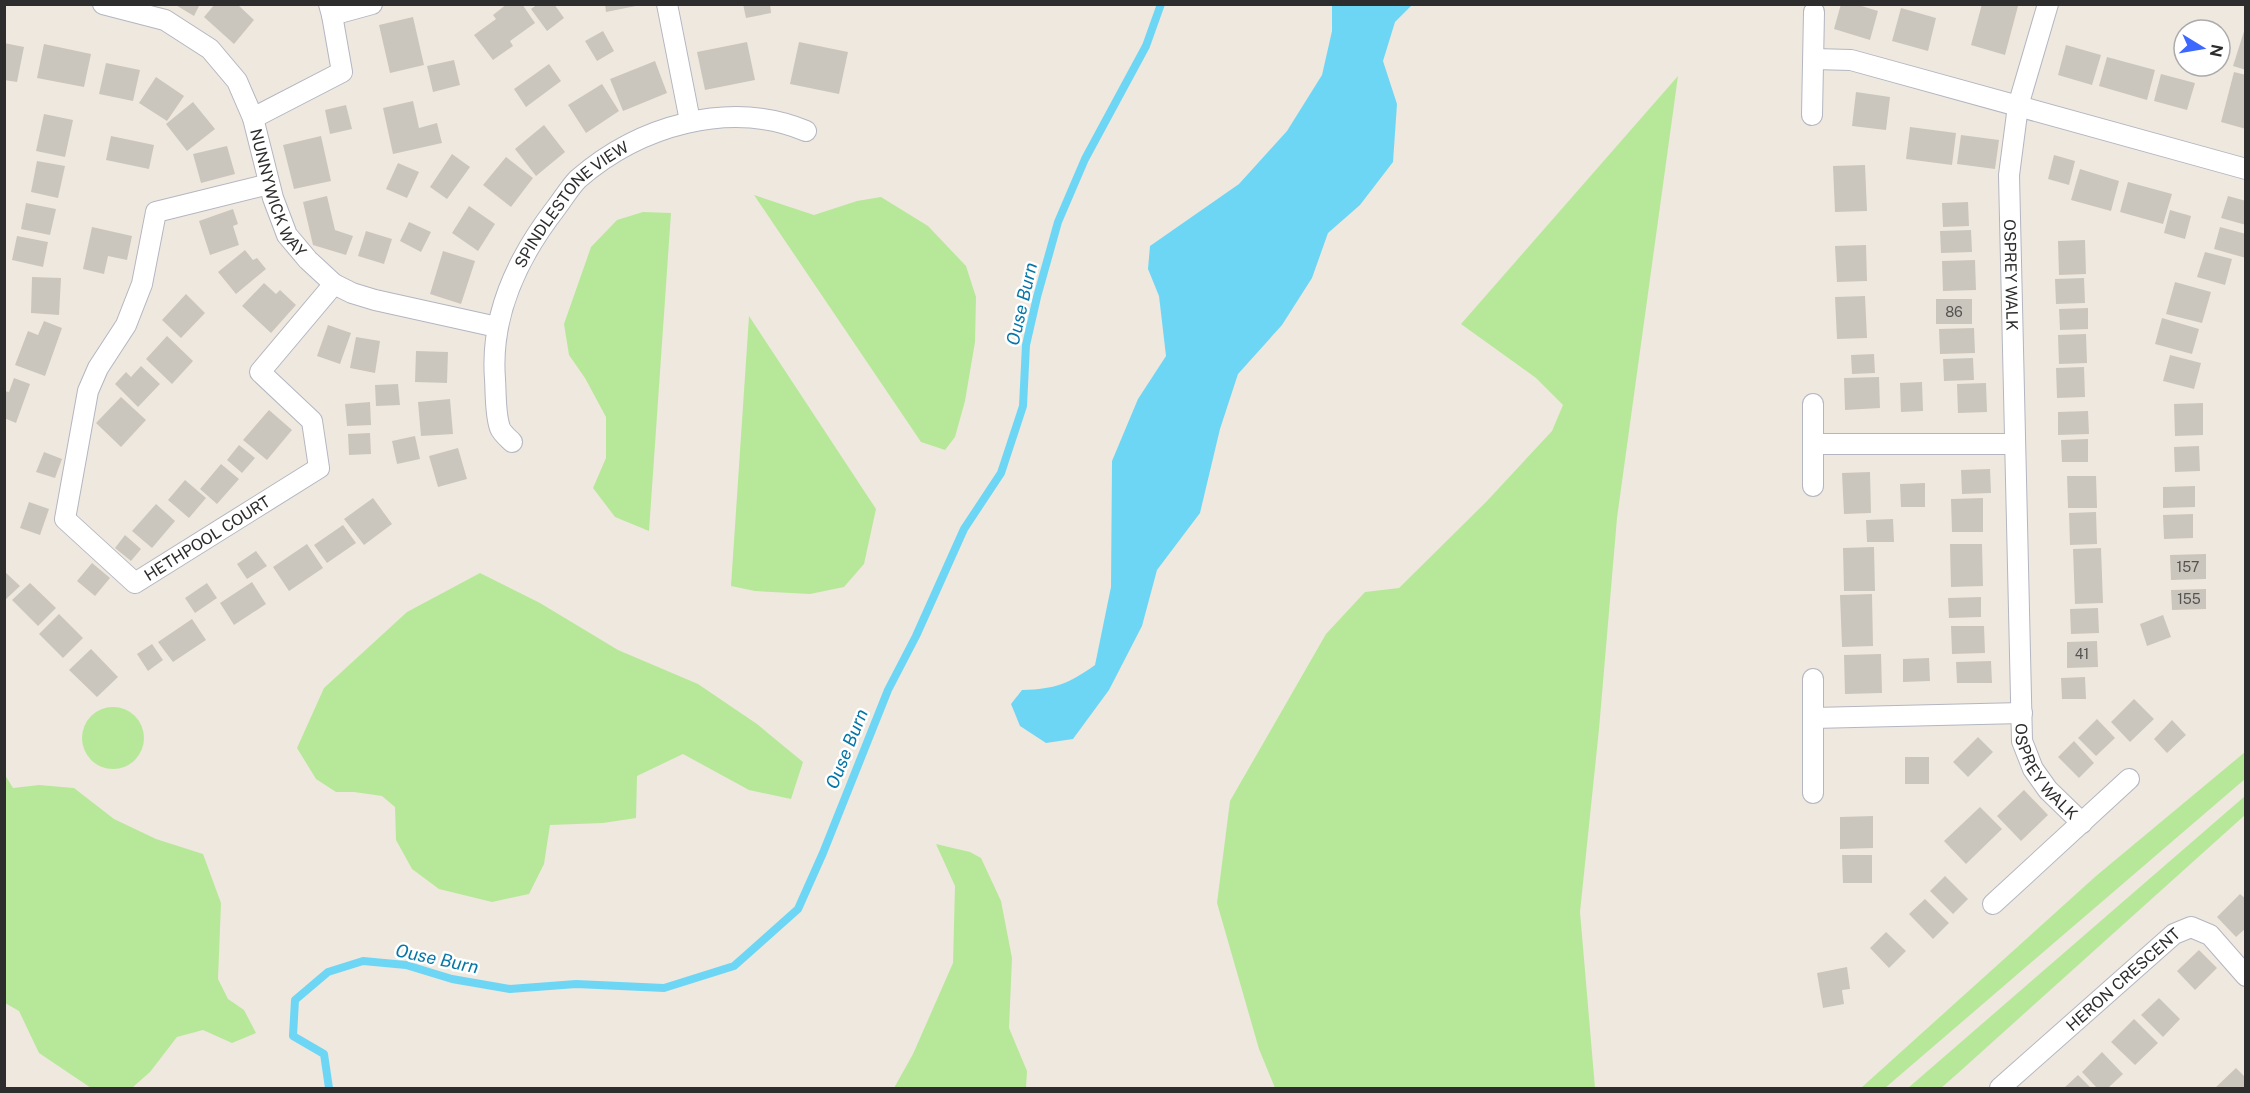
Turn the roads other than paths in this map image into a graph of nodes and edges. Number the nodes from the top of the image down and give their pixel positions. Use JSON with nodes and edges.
{"nodes":[{"id":1,"x":103,"y":4,"type":"edge"},
{"id":2,"x":372,"y":4,"type":"edge"},
{"id":3,"x":667,"y":4,"type":"edge"},
{"id":4,"x":2048,"y":4,"type":"edge"},
{"id":5,"x":330,"y":10,"type":"edge"},
{"id":6,"x":1814,"y":12,"type":"dead end"},
{"id":7,"x":1814,"y":59,"type":"junction"},
{"id":8,"x":2018,"y":106,"type":"junction"},
{"id":9,"x":1812,"y":115,"type":"dead end"},
{"id":10,"x":253,"y":118,"type":"junction"},
{"id":11,"x":690,"y":121,"type":"junction"},
{"id":12,"x":806,"y":131,"type":"dead end"},
{"id":13,"x":2246,"y":169,"type":"edge"},
{"id":14,"x":269,"y":184,"type":"junction"},
{"id":15,"x":334,"y":284,"type":"junction"},
{"id":16,"x":497,"y":327,"type":"junction"},
{"id":17,"x":1813,"y":404,"type":"dead end"},
{"id":18,"x":512,"y":442,"type":"dead end"},
{"id":19,"x":1813,"y":444,"type":"junction"},
{"id":20,"x":2015,"y":444,"type":"junction"},
{"id":21,"x":1813,"y":486,"type":"dead end"},
{"id":22,"x":1813,"y":679,"type":"dead end"},
{"id":23,"x":2022,"y":713,"type":"junction"},
{"id":24,"x":1813,"y":718,"type":"junction"},
{"id":25,"x":2129,"y":779,"type":"dead end"},
{"id":26,"x":1813,"y":793,"type":"dead end"},
{"id":27,"x":2082,"y":823,"type":"junction"},
{"id":28,"x":1993,"y":904,"type":"dead end"},
{"id":29,"x":2246,"y":976,"type":"edge"},
{"id":30,"x":2000,"y":1089,"type":"edge"}],
"edges":[{"from":1,"to":10,"type":"street","name":"NUNNYWICK WAY"},
{"from":2,"to":5,"type":"street"},
{"from":3,"to":11,"type":"street"},
{"from":4,"to":8,"type":"street","name":"OSPREY WALK"},
{"from":5,"to":10,"type":"street"},
{"from":6,"to":7,"type":"street"},
{"from":7,"to":8,"type":"street"},
{"from":7,"to":9,"type":"street"},
{"from":8,"to":13,"type":"street"},
{"from":8,"to":20,"type":"street","name":"OSPREY WALK"},
{"from":10,"to":14,"type":"street","name":"NUNNYWICK WAY"},
{"from":11,"to":12,"type":"street","name":"SPINDLESTONE VIEW"},
{"from":11,"to":16,"type":"street","name":"SPINDLESTONE VIEW"},
{"from":14,"to":15,"type":"street","name":"NUNNYWICK WAY"},
{"from":14,"to":15,"type":"street","name":"HETHPOOL COURT"},
{"from":15,"to":16,"type":"street","name":"NUNNYWICK WAY"},
{"from":16,"to":18,"type":"street","name":"SPINDLESTONE VIEW"},
{"from":17,"to":19,"type":"street"},
{"from":19,"to":20,"type":"street"},
{"from":19,"to":21,"type":"street"},
{"from":20,"to":23,"type":"street","name":"OSPREY WALK"},
{"from":22,"to":24,"type":"street"},
{"from":23,"to":24,"type":"street","name":"OSPREY WALK"},
{"from":23,"to":27,"type":"street","name":"OSPREY WALK"},
{"from":24,"to":26,"type":"street"},
{"from":25,"to":27,"type":"street","name":"OSPREY WALK"},
{"from":27,"to":28,"type":"street","name":"OSPREY WALK"},
{"from":29,"to":30,"type":"street","name":"HERON CRESCENT"}]}
